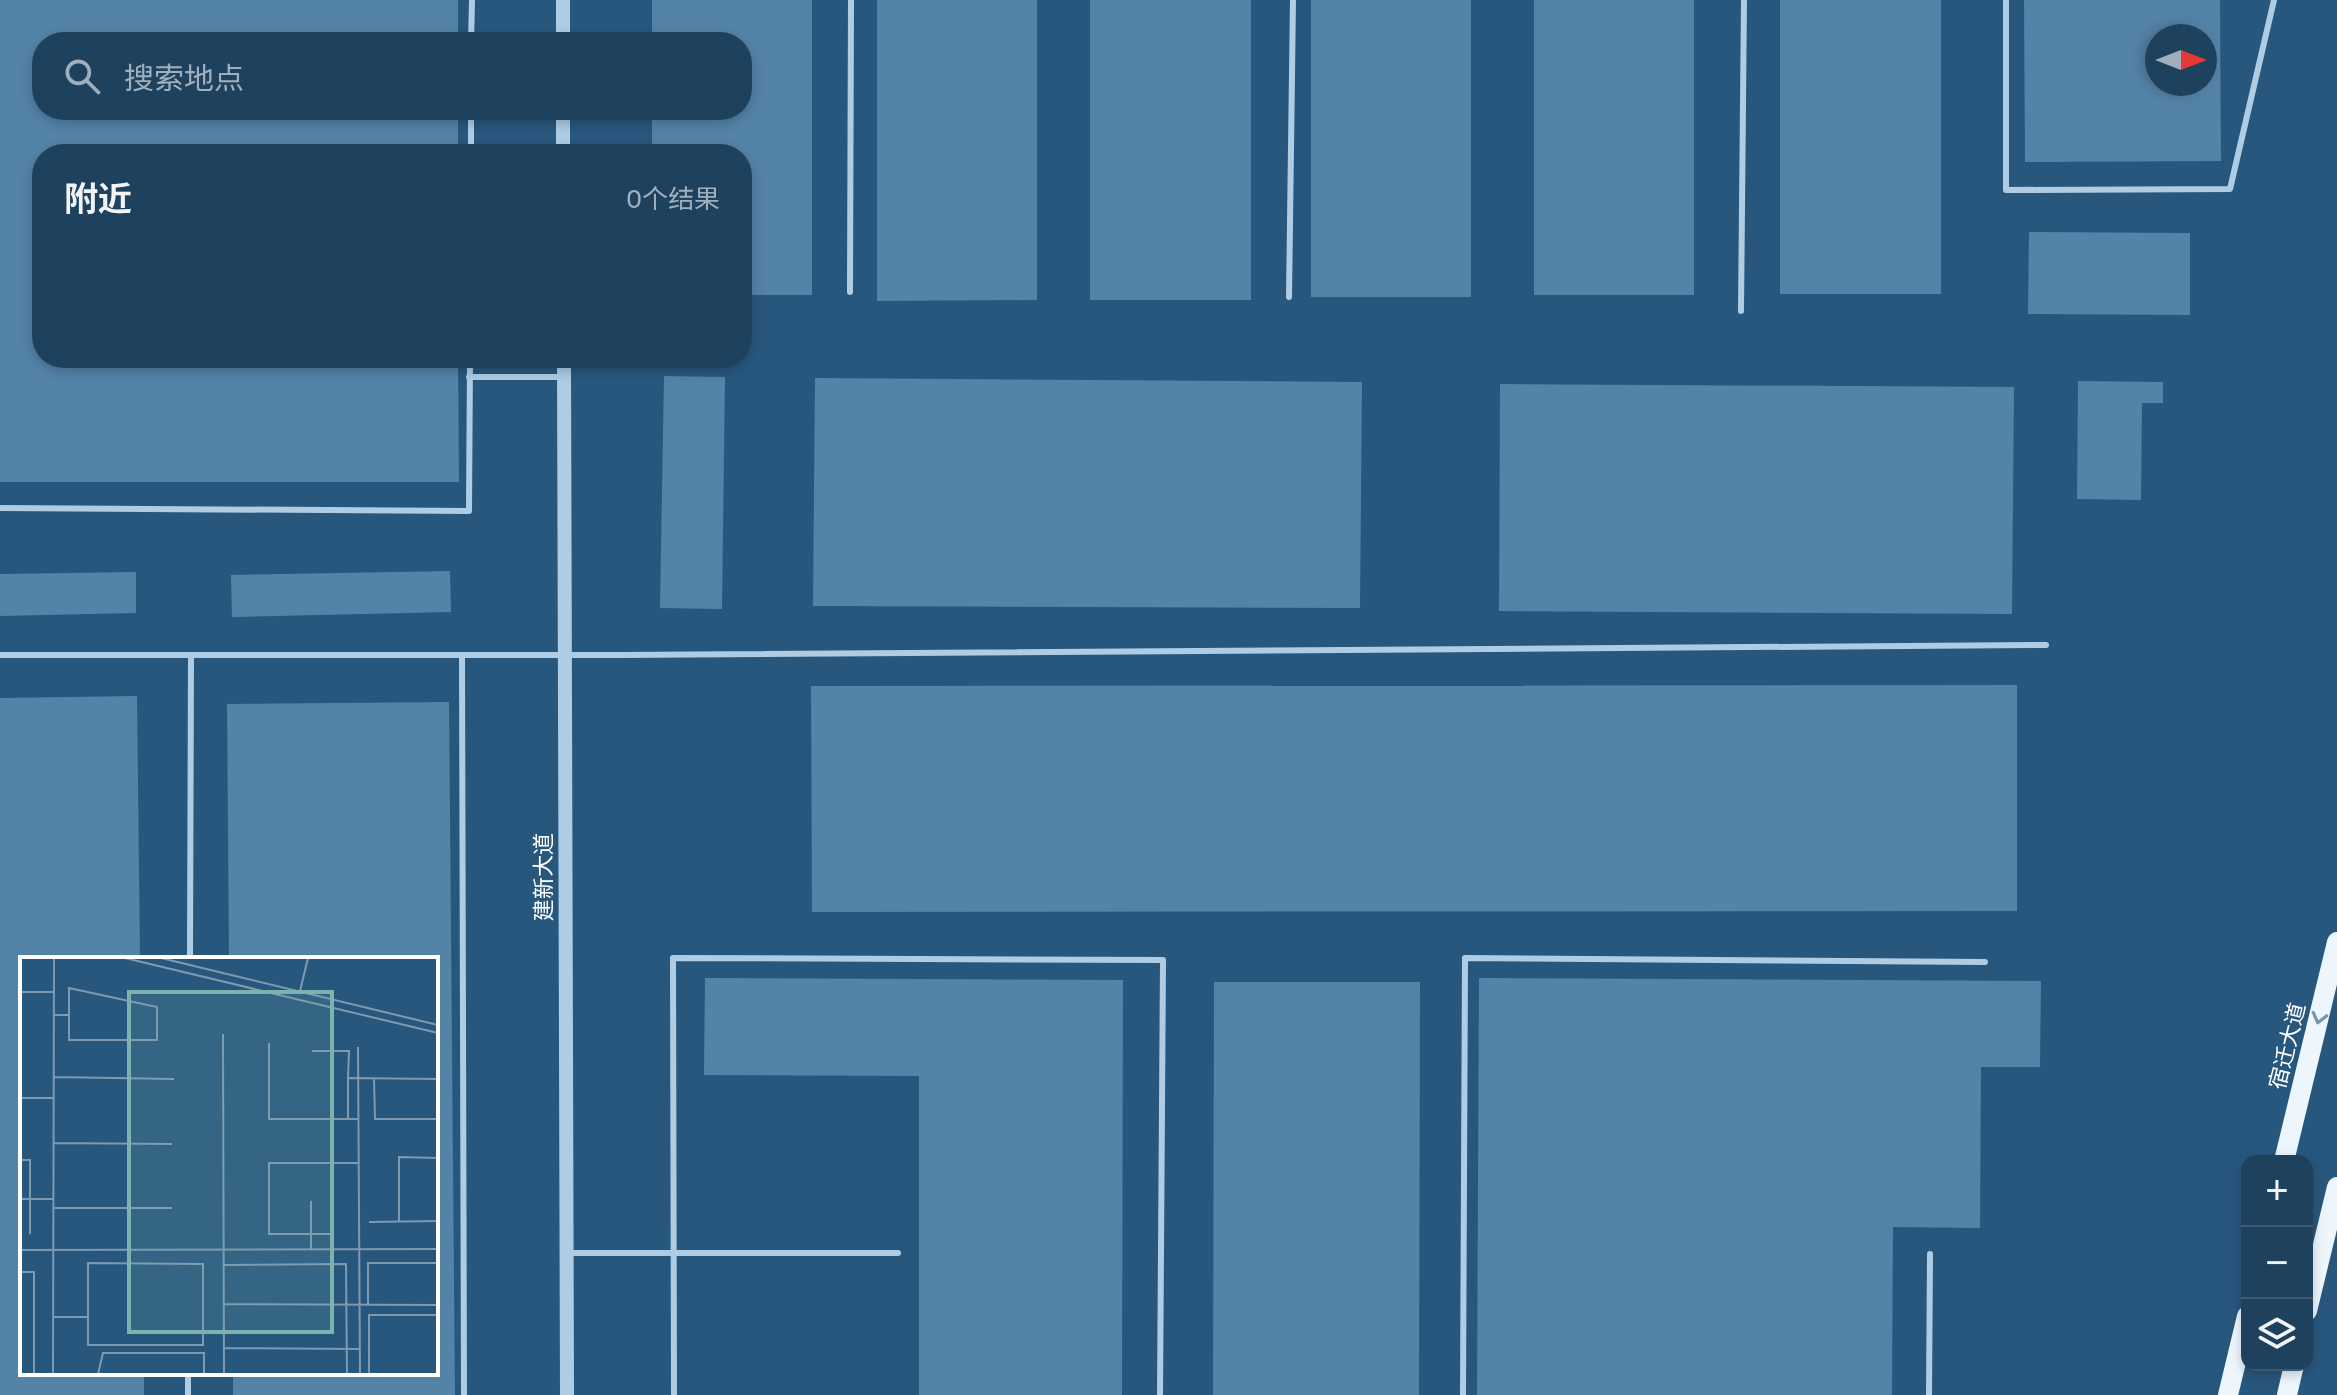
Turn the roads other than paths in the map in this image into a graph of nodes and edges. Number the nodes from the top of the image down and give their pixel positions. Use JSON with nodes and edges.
{"nodes":[{"id":1,"x":472,"y":0,"type":"edge"},
{"id":2,"x":563,"y":0,"type":"edge"},
{"id":3,"x":851,"y":0,"type":"edge"},
{"id":4,"x":1293,"y":0,"type":"edge"},
{"id":5,"x":1744,"y":0,"type":"edge"},
{"id":6,"x":2006,"y":0,"type":"edge"},
{"id":7,"x":2274,"y":0,"type":"edge"},
{"id":8,"x":471,"y":32,"type":"edge"},
{"id":9,"x":563,"y":32,"type":"edge"},
{"id":10,"x":471,"y":120,"type":"edge"},
{"id":11,"x":563,"y":120,"type":"edge"},
{"id":12,"x":471,"y":144,"type":"edge"},
{"id":13,"x":563,"y":144,"type":"edge"},
{"id":14,"x":850,"y":292,"type":"dead end"},
{"id":15,"x":1289,"y":297,"type":"dead end"},
{"id":16,"x":1741,"y":311,"type":"dead end"},
{"id":17,"x":469,"y":368,"type":"edge"},
{"id":18,"x":564,"y":368,"type":"edge"},
{"id":19,"x":469,"y":377,"type":"junction"},
{"id":20,"x":564,"y":377,"type":"junction"},
{"id":21,"x":0,"y":508,"type":"edge"},
{"id":22,"x":2046,"y":645,"type":"dead end"},
{"id":23,"x":0,"y":655,"type":"edge"},
{"id":24,"x":191,"y":655,"type":"junction"},
{"id":25,"x":462,"y":655,"type":"junction"},
{"id":26,"x":565,"y":655,"type":"junction"},
{"id":27,"x":2337,"y":942,"type":"edge"},
{"id":28,"x":190,"y":957,"type":"edge"},
{"id":29,"x":1985,"y":962,"type":"dead end"},
{"id":30,"x":2285,"y":1155,"type":"edge"},
{"id":31,"x":2337,"y":1187,"type":"edge"},
{"id":32,"x":566,"y":1253,"type":"junction"},
{"id":33,"x":673,"y":1253,"type":"junction"},
{"id":34,"x":898,"y":1253,"type":"dead end"},
{"id":35,"x":1930,"y":1254,"type":"dead end"},
{"id":36,"x":2310,"y":1299,"type":"edge"},
{"id":37,"x":2241,"y":1341,"type":"edge"},
{"id":38,"x":2293,"y":1371,"type":"edge"},
{"id":39,"x":464,"y":1395,"type":"edge"},
{"id":40,"x":567,"y":1395,"type":"edge"},
{"id":41,"x":674,"y":1395,"type":"edge"},
{"id":42,"x":1160,"y":1395,"type":"edge"},
{"id":43,"x":1463,"y":1395,"type":"edge"},
{"id":44,"x":1929,"y":1395,"type":"edge"},
{"id":45,"x":2228,"y":1395,"type":"edge"},
{"id":46,"x":2287,"y":1395,"type":"edge"}],
"edges":[{"from":1,"to":8,"type":"lane"},
{"from":2,"to":9,"type":"street"},
{"from":3,"to":14,"type":"lane"},
{"from":4,"to":15,"type":"lane"},
{"from":5,"to":16,"type":"lane"},
{"from":6,"to":7,"type":"lane"},
{"from":10,"to":12,"type":"lane"},
{"from":11,"to":13,"type":"street"},
{"from":17,"to":19,"type":"lane"},
{"from":18,"to":20,"type":"street","name":"建新大道"},
{"from":19,"to":20,"type":"lane"},
{"from":19,"to":21,"type":"lane"},
{"from":20,"to":26,"type":"street","name":"建新大道"},
{"from":22,"to":26,"type":"lane"},
{"from":23,"to":24,"type":"lane"},
{"from":24,"to":25,"type":"lane"},
{"from":24,"to":28,"type":"lane"},
{"from":25,"to":26,"type":"lane"},
{"from":25,"to":39,"type":"lane"},
{"from":26,"to":32,"type":"street","name":"建新大道"},
{"from":27,"to":30,"type":"main road","name":"宿迁大道","one_way":true},
{"from":29,"to":43,"type":"lane"},
{"from":31,"to":36,"type":"main road"},
{"from":32,"to":33,"type":"lane"},
{"from":32,"to":40,"type":"street","name":"建新大道"},
{"from":33,"to":34,"type":"lane"},
{"from":33,"to":41,"type":"lane"},
{"from":33,"to":42,"type":"lane"},
{"from":35,"to":44,"type":"lane"},
{"from":37,"to":45,"type":"main road"},
{"from":38,"to":46,"type":"main road"}]}
